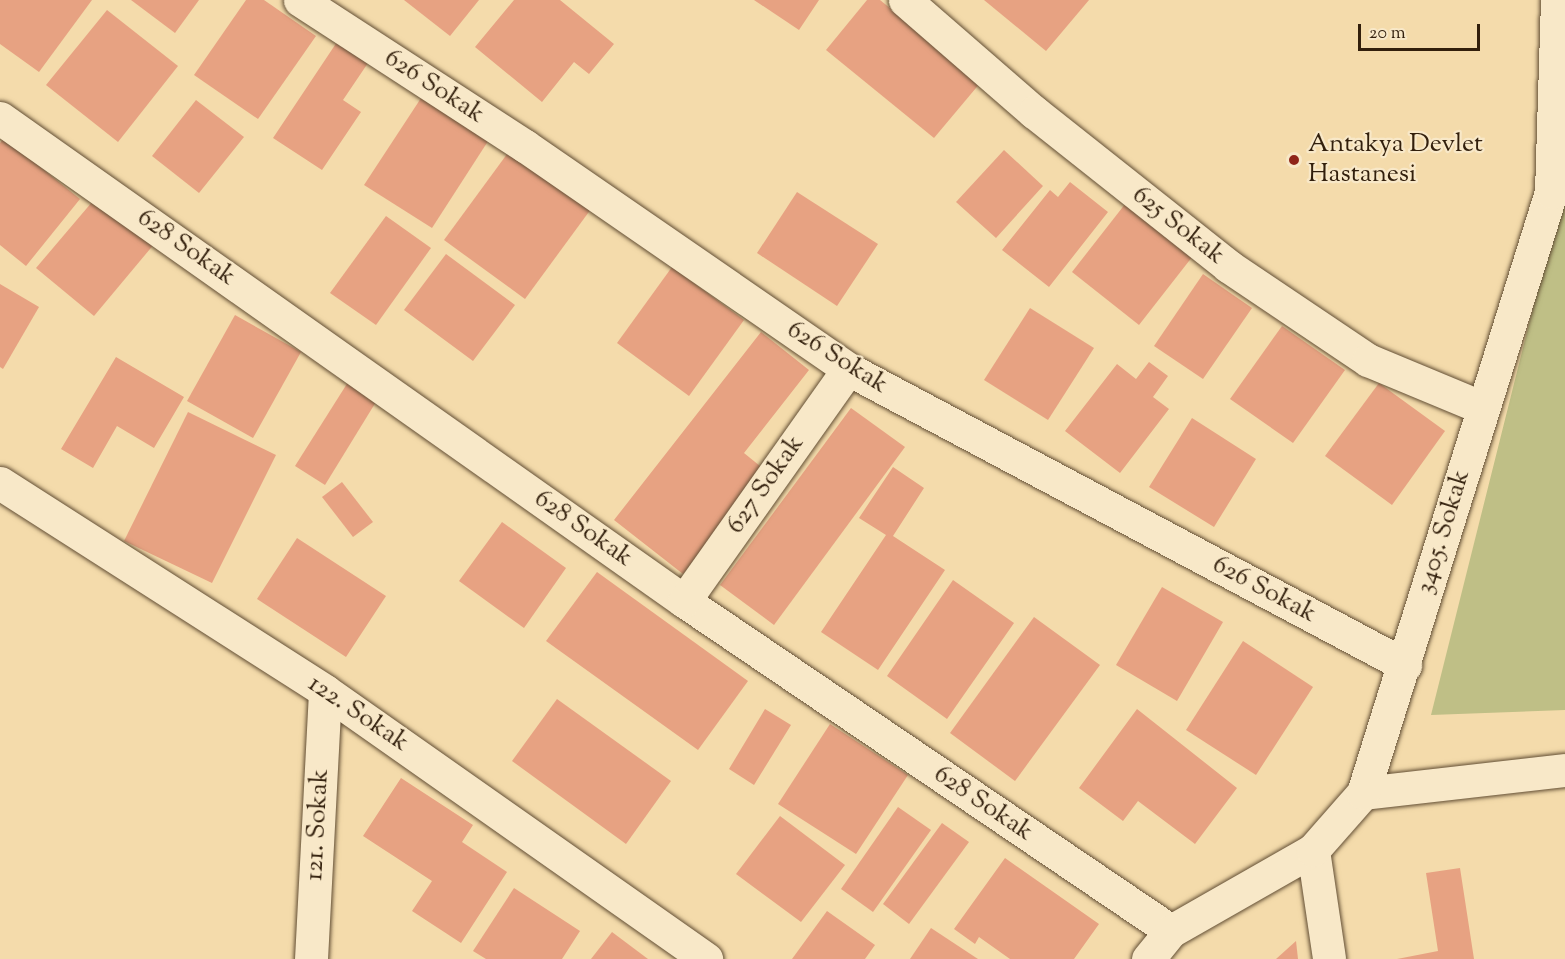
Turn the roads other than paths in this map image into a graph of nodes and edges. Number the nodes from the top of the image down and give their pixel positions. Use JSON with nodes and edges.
{"nodes":[{"id":1,"x":300,"y":0,"type":"edge"},
{"id":2,"x":905,"y":0,"type":"edge"},
{"id":3,"x":1557,"y":0,"type":"edge"},
{"id":4,"x":0,"y":118,"type":"edge"},
{"id":5,"x":848,"y":369,"type":"junction"},
{"id":6,"x":1481,"y":407,"type":"junction"},
{"id":7,"x":0,"y":483,"type":"edge"},
{"id":8,"x":684,"y":601,"type":"junction"},
{"id":9,"x":1404,"y":665,"type":"junction"},
{"id":10,"x":325,"y":691,"type":"junction"},
{"id":11,"x":1565,"y":770,"type":"edge"},
{"id":12,"x":1363,"y":793,"type":"junction"},
{"id":13,"x":1312,"y":850,"type":"junction"},
{"id":14,"x":1171,"y":931,"type":"junction"},
{"id":15,"x":310,"y":959,"type":"edge"},
{"id":16,"x":706,"y":959,"type":"edge"},
{"id":17,"x":1148,"y":959,"type":"edge"},
{"id":18,"x":1329,"y":959,"type":"edge"}],
"edges":[{"from":1,"to":5,"type":"street","name":"626 Sokak"},
{"from":2,"to":6,"type":"street","name":"625 Sokak"},
{"from":3,"to":6,"type":"street","name":"3405. Sokak"},
{"from":4,"to":8,"type":"street","name":"628 Sokak"},
{"from":5,"to":8,"type":"street","name":"627 Sokak"},
{"from":5,"to":9,"type":"street","name":"626 Sokak"},
{"from":6,"to":9,"type":"street","name":"3405. Sokak"},
{"from":7,"to":10,"type":"street","name":"122. Sokak"},
{"from":8,"to":14,"type":"street","name":"628 Sokak"},
{"from":9,"to":12,"type":"street","name":"3405. Sokak"},
{"from":10,"to":15,"type":"street","name":"121. Sokak"},
{"from":10,"to":16,"type":"street","name":"122. Sokak"},
{"from":11,"to":12,"type":"street"},
{"from":12,"to":13,"type":"street","name":"3405. Sokak"},
{"from":13,"to":14,"type":"street","name":"3405. Sokak"},
{"from":13,"to":18,"type":"street"},
{"from":14,"to":17,"type":"street","name":"3405. Sokak"}]}
